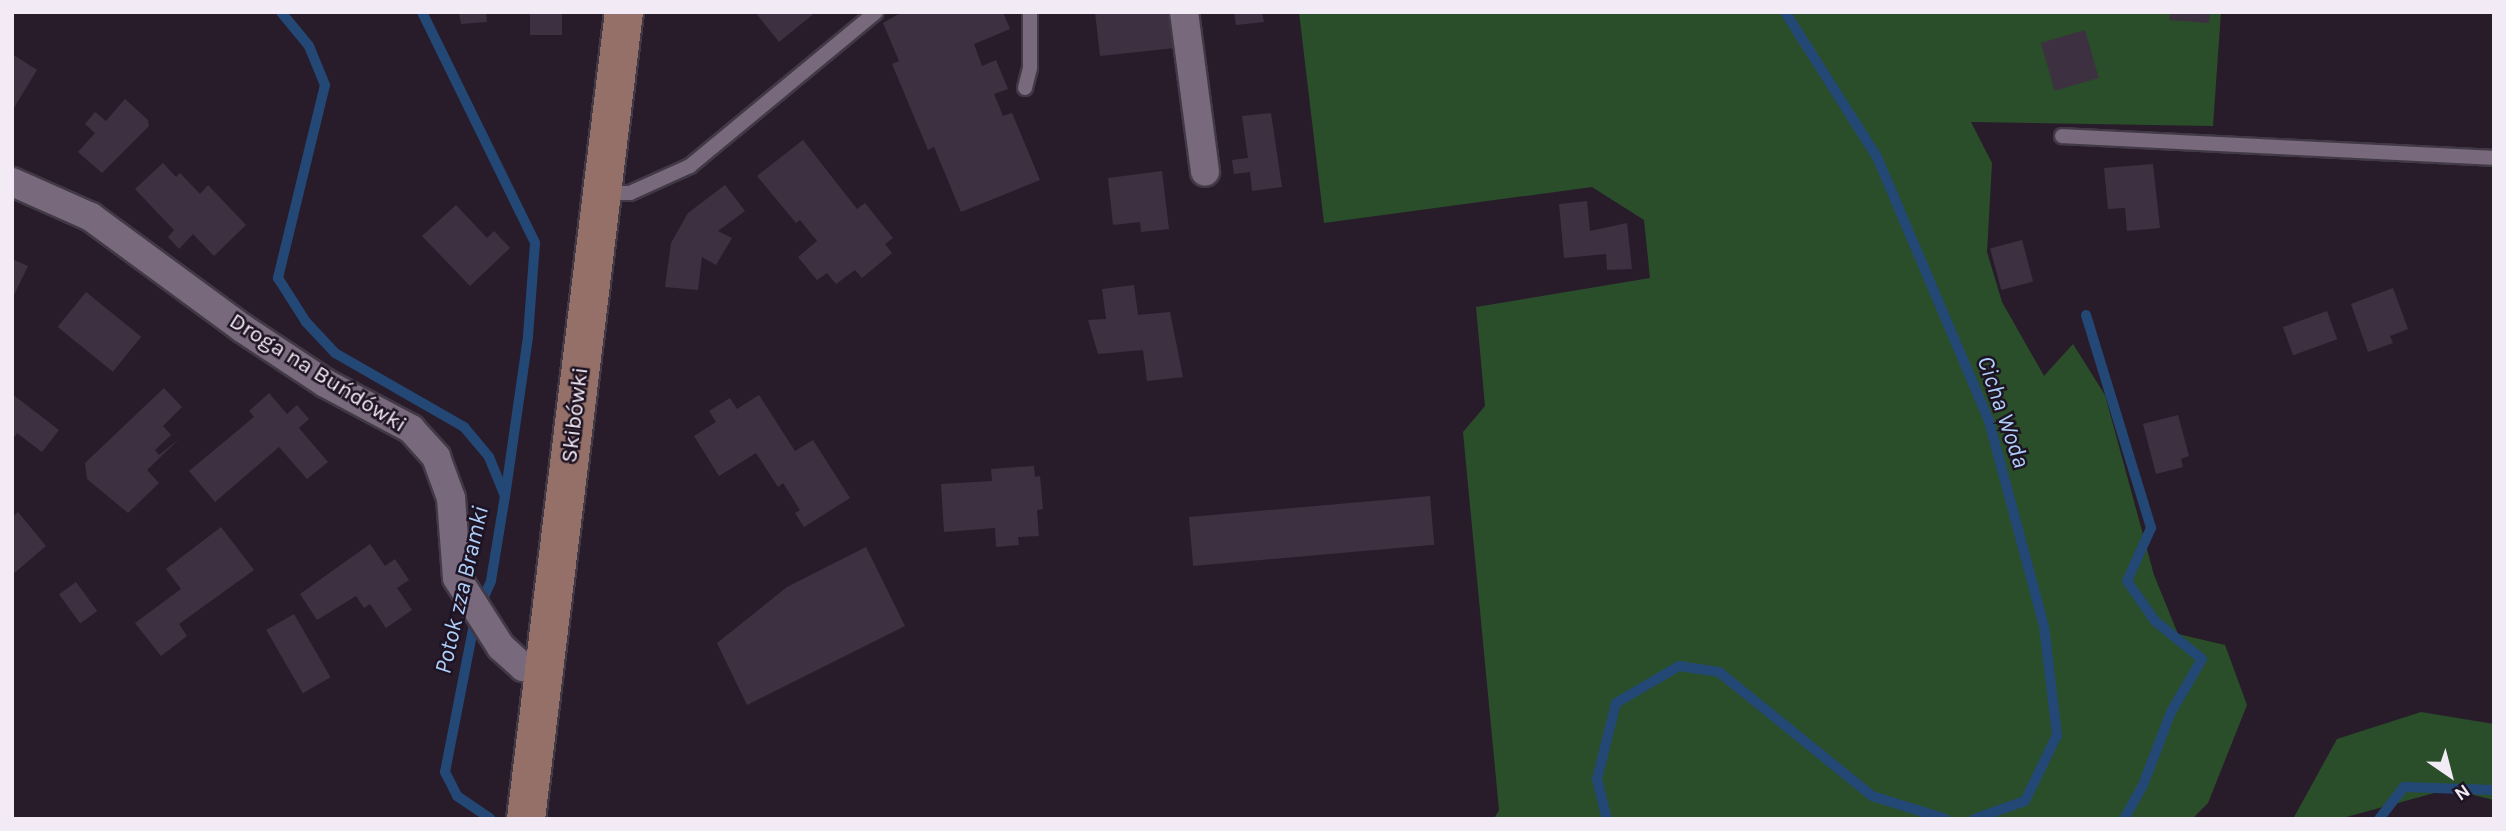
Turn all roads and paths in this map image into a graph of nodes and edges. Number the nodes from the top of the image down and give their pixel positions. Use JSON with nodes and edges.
{"nodes":[{"id":1,"x":624,"y":12,"type":"edge"},
{"id":2,"x":876,"y":12,"type":"edge"},
{"id":3,"x":1030,"y":12,"type":"edge"},
{"id":4,"x":1184,"y":12,"type":"edge"},
{"id":5,"x":1025,"y":88,"type":"dead end"},
{"id":6,"x":2062,"y":136,"type":"dead end"},
{"id":7,"x":2494,"y":158,"type":"edge"},
{"id":8,"x":1205,"y":172,"type":"dead end"},
{"id":9,"x":12,"y":182,"type":"edge"},
{"id":10,"x":602,"y":193,"type":"junction"},
{"id":11,"x":544,"y":672,"type":"junction"},
{"id":12,"x":526,"y":819,"type":"edge"}],
"edges":[{"from":1,"to":10,"type":"main road","name":"Skibówki"},
{"from":2,"to":10,"type":"lane"},
{"from":3,"to":5,"type":"lane"},
{"from":4,"to":8,"type":"street"},
{"from":6,"to":7,"type":"lane"},
{"from":9,"to":11,"type":"street","name":"Droga na Buńdówki"},
{"from":10,"to":11,"type":"main road","name":"Skibówki"},
{"from":11,"to":12,"type":"main road","name":"Skibówki"}]}
